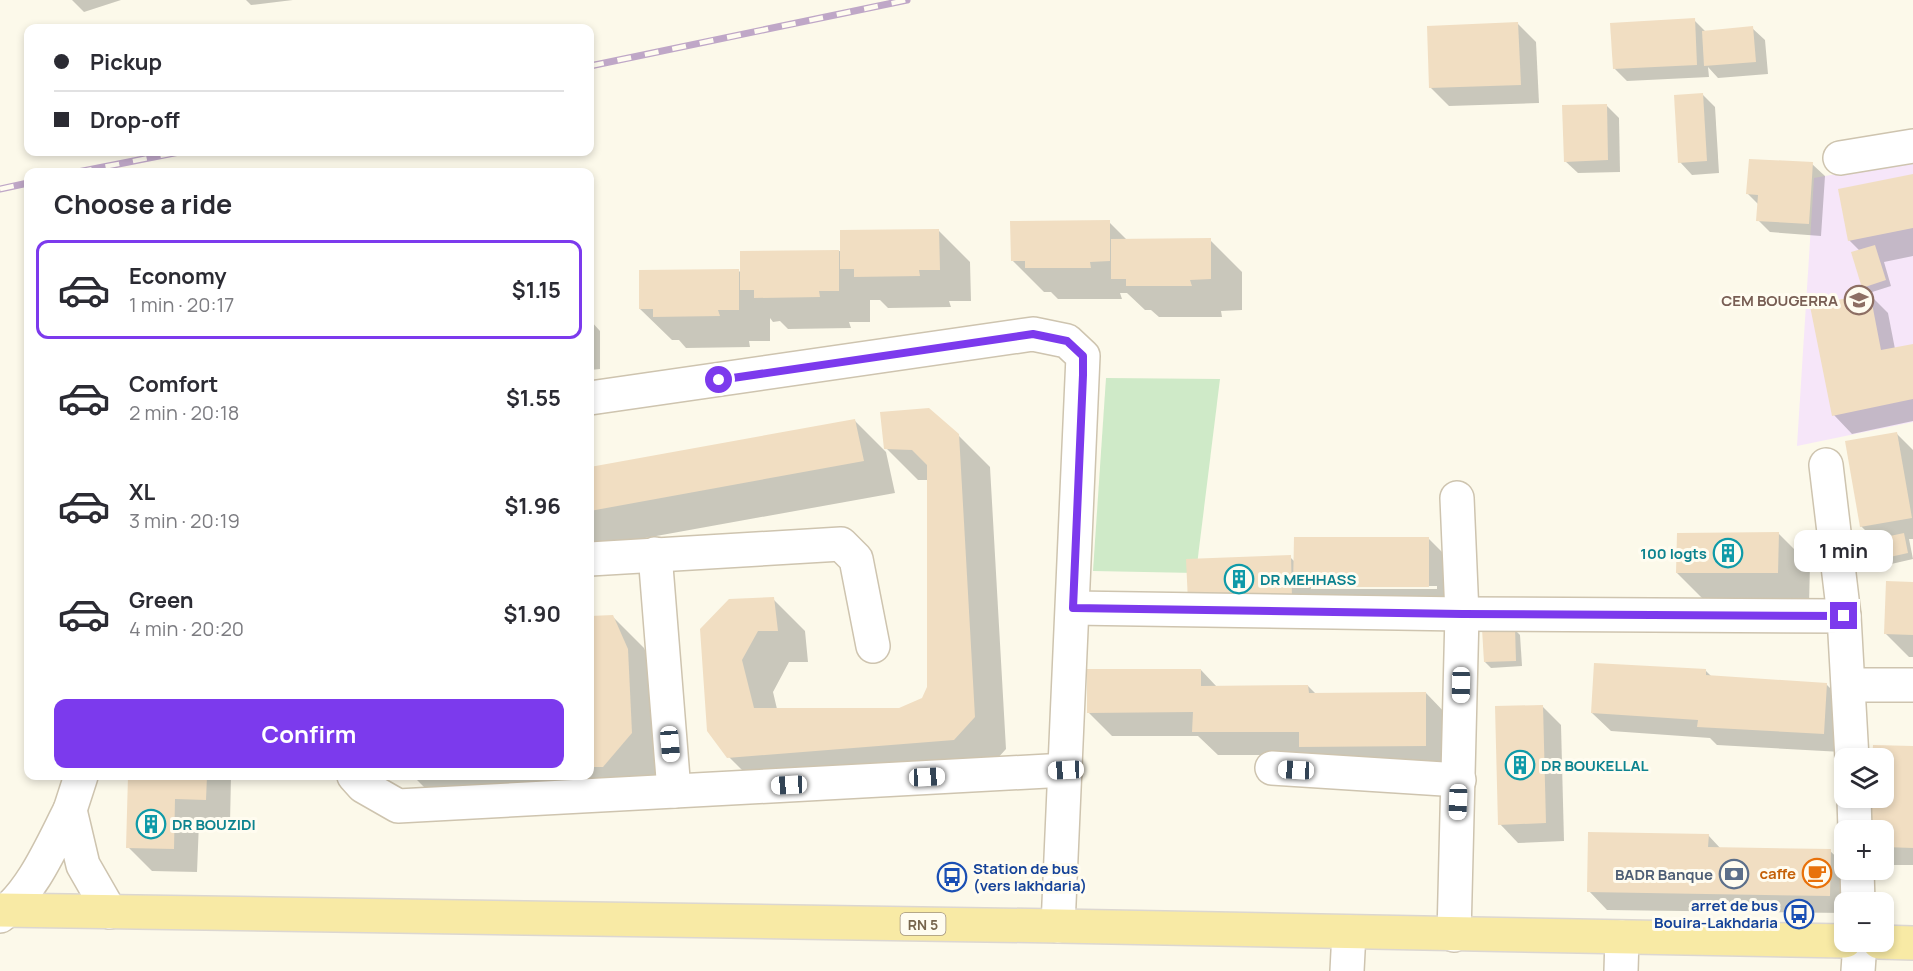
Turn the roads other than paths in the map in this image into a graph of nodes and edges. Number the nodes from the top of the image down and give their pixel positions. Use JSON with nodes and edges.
{"nodes":[{"id":1,"x":1913,"y":146,"type":"edge"},
{"id":2,"x":1840,"y":158,"type":"dead end"},
{"id":3,"x":594,"y":397,"type":"edge"},
{"id":4,"x":1826,"y":465,"type":"dead end"},
{"id":5,"x":1457,"y":498,"type":"dead end"},
{"id":6,"x":655,"y":554,"type":"junction"},
{"id":7,"x":594,"y":559,"type":"edge"},
{"id":8,"x":1073,"y":608,"type":"junction"},
{"id":9,"x":1462,"y":614,"type":"junction"},
{"id":10,"x":1844,"y":616,"type":"junction"},
{"id":11,"x":873,"y":646,"type":"dead end"},
{"id":12,"x":1850,"y":685,"type":"junction"},
{"id":13,"x":1913,"y":685,"type":"edge"},
{"id":14,"x":1852,"y":748,"type":"edge"},
{"id":15,"x":1272,"y":768,"type":"dead end"},
{"id":16,"x":1066,"y":770,"type":"junction"},
{"id":17,"x":80,"y":780,"type":"edge"},
{"id":18,"x":358,"y":780,"type":"edge"},
{"id":19,"x":1459,"y":780,"type":"junction"},
{"id":20,"x":674,"y":791,"type":"junction"},
{"id":21,"x":70,"y":810,"type":"junction"},
{"id":22,"x":3,"y":912,"type":"edge"},
{"id":23,"x":110,"y":912,"type":"junction"},
{"id":24,"x":1058,"y":926,"type":"junction"},
{"id":25,"x":1349,"y":932,"type":"junction"},
{"id":26,"x":1454,"y":935,"type":"junction"},
{"id":27,"x":1622,"y":937,"type":"junction"},
{"id":28,"x":1834,"y":941,"type":"edge"},
{"id":29,"x":1894,"y":942,"type":"edge"},
{"id":30,"x":1913,"y":943,"type":"edge"},
{"id":31,"x":1859,"y":952,"type":"edge"},
{"id":32,"x":1347,"y":971,"type":"edge"},
{"id":33,"x":1621,"y":971,"type":"edge"},
{"id":34,"x":1858,"y":971,"type":"edge"}],
"edges":[{"from":1,"to":2,"type":"street"},
{"from":3,"to":8,"type":"street"},
{"from":4,"to":10,"type":"street"},
{"from":5,"to":9,"type":"street"},
{"from":6,"to":7,"type":"street"},
{"from":6,"to":11,"type":"street"},
{"from":6,"to":20,"type":"street"},
{"from":8,"to":9,"type":"street"},
{"from":8,"to":16,"type":"street"},
{"from":9,"to":10,"type":"street"},
{"from":9,"to":19,"type":"street"},
{"from":10,"to":12,"type":"street"},
{"from":12,"to":13,"type":"street"},
{"from":12,"to":14,"type":"street"},
{"from":15,"to":19,"type":"street"},
{"from":16,"to":20,"type":"street"},
{"from":16,"to":24,"type":"street"},
{"from":17,"to":21,"type":"street"},
{"from":18,"to":20,"type":"street"},
{"from":19,"to":26,"type":"street"},
{"from":21,"to":22,"type":"street"},
{"from":21,"to":23,"type":"street"},
{"from":22,"to":23,"type":"main road","number":"RN 5"},
{"from":23,"to":24,"type":"main road","number":"RN 5"},
{"from":24,"to":25,"type":"main road","number":"RN 5"},
{"from":25,"to":26,"type":"main road","number":"RN 5"},
{"from":25,"to":32,"type":"street"},
{"from":26,"to":27,"type":"main road","number":"RN 5"},
{"from":27,"to":28,"type":"main road","number":"RN 5"},
{"from":27,"to":33,"type":"street"},
{"from":29,"to":30,"type":"main road"},
{"from":31,"to":34,"type":"street"}]}
